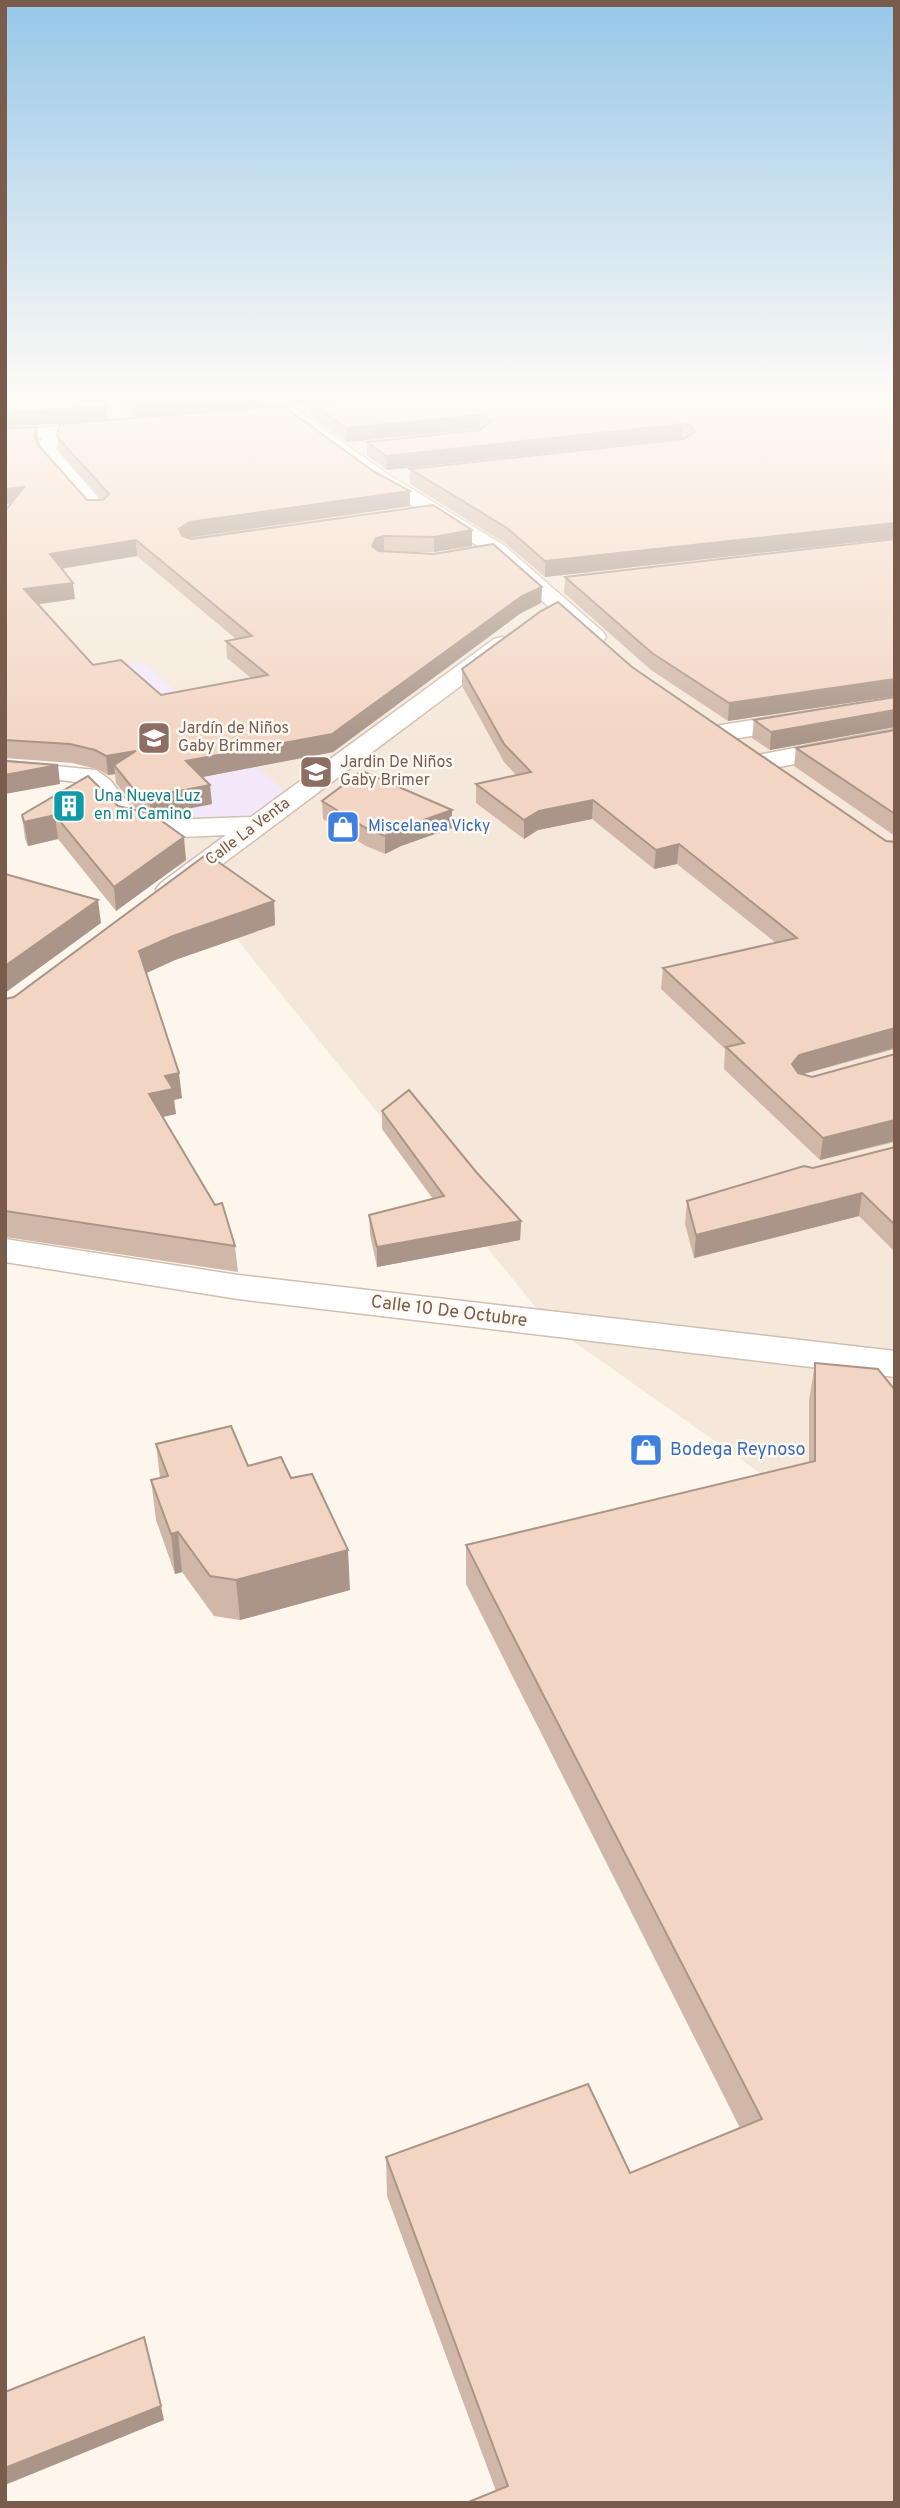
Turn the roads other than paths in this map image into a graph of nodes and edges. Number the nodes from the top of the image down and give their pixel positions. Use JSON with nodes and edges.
{"nodes":[{"id":1,"x":439,"y":511,"type":"joint"},
{"id":2,"x":404,"y":515,"type":"edge"},
{"id":3,"x":498,"y":550,"type":"junction"},
{"id":4,"x":472,"y":555,"type":"edge"},
{"id":5,"x":563,"y":595,"type":"junction"},
{"id":6,"x":611,"y":651,"type":"edge"},
{"id":7,"x":895,"y":705,"type":"edge"},
{"id":8,"x":698,"y":717,"type":"edge"},
{"id":9,"x":721,"y":733,"type":"junction"},
{"id":10,"x":895,"y":737,"type":"edge"},
{"id":11,"x":763,"y":762,"type":"junction"},
{"id":12,"x":5,"y":769,"type":"edge"},
{"id":13,"x":796,"y":785,"type":"edge"},
{"id":14,"x":258,"y":825,"type":"junction"},
{"id":15,"x":148,"y":906,"type":"edge"},
{"id":16,"x":5,"y":1250,"type":"edge"},
{"id":17,"x":895,"y":1364,"type":"edge"}],
"edges":[{"from":1,"to":2,"type":"street"},
{"from":1,"to":3,"type":"street"},
{"from":3,"to":4,"type":"street"},
{"from":3,"to":5,"type":"street"},
{"from":5,"to":6,"type":"street"},
{"from":5,"to":14,"type":"street","name":"Calle La Venta"},
{"from":7,"to":9,"type":"street"},
{"from":8,"to":9,"type":"street"},
{"from":9,"to":11,"type":"street"},
{"from":10,"to":11,"type":"street"},
{"from":11,"to":13,"type":"street"},
{"from":12,"to":14,"type":"street"},
{"from":14,"to":15,"type":"street","name":"Calle La Venta"},
{"from":16,"to":17,"type":"street","name":"Calle 10 De Octubre"}]}
